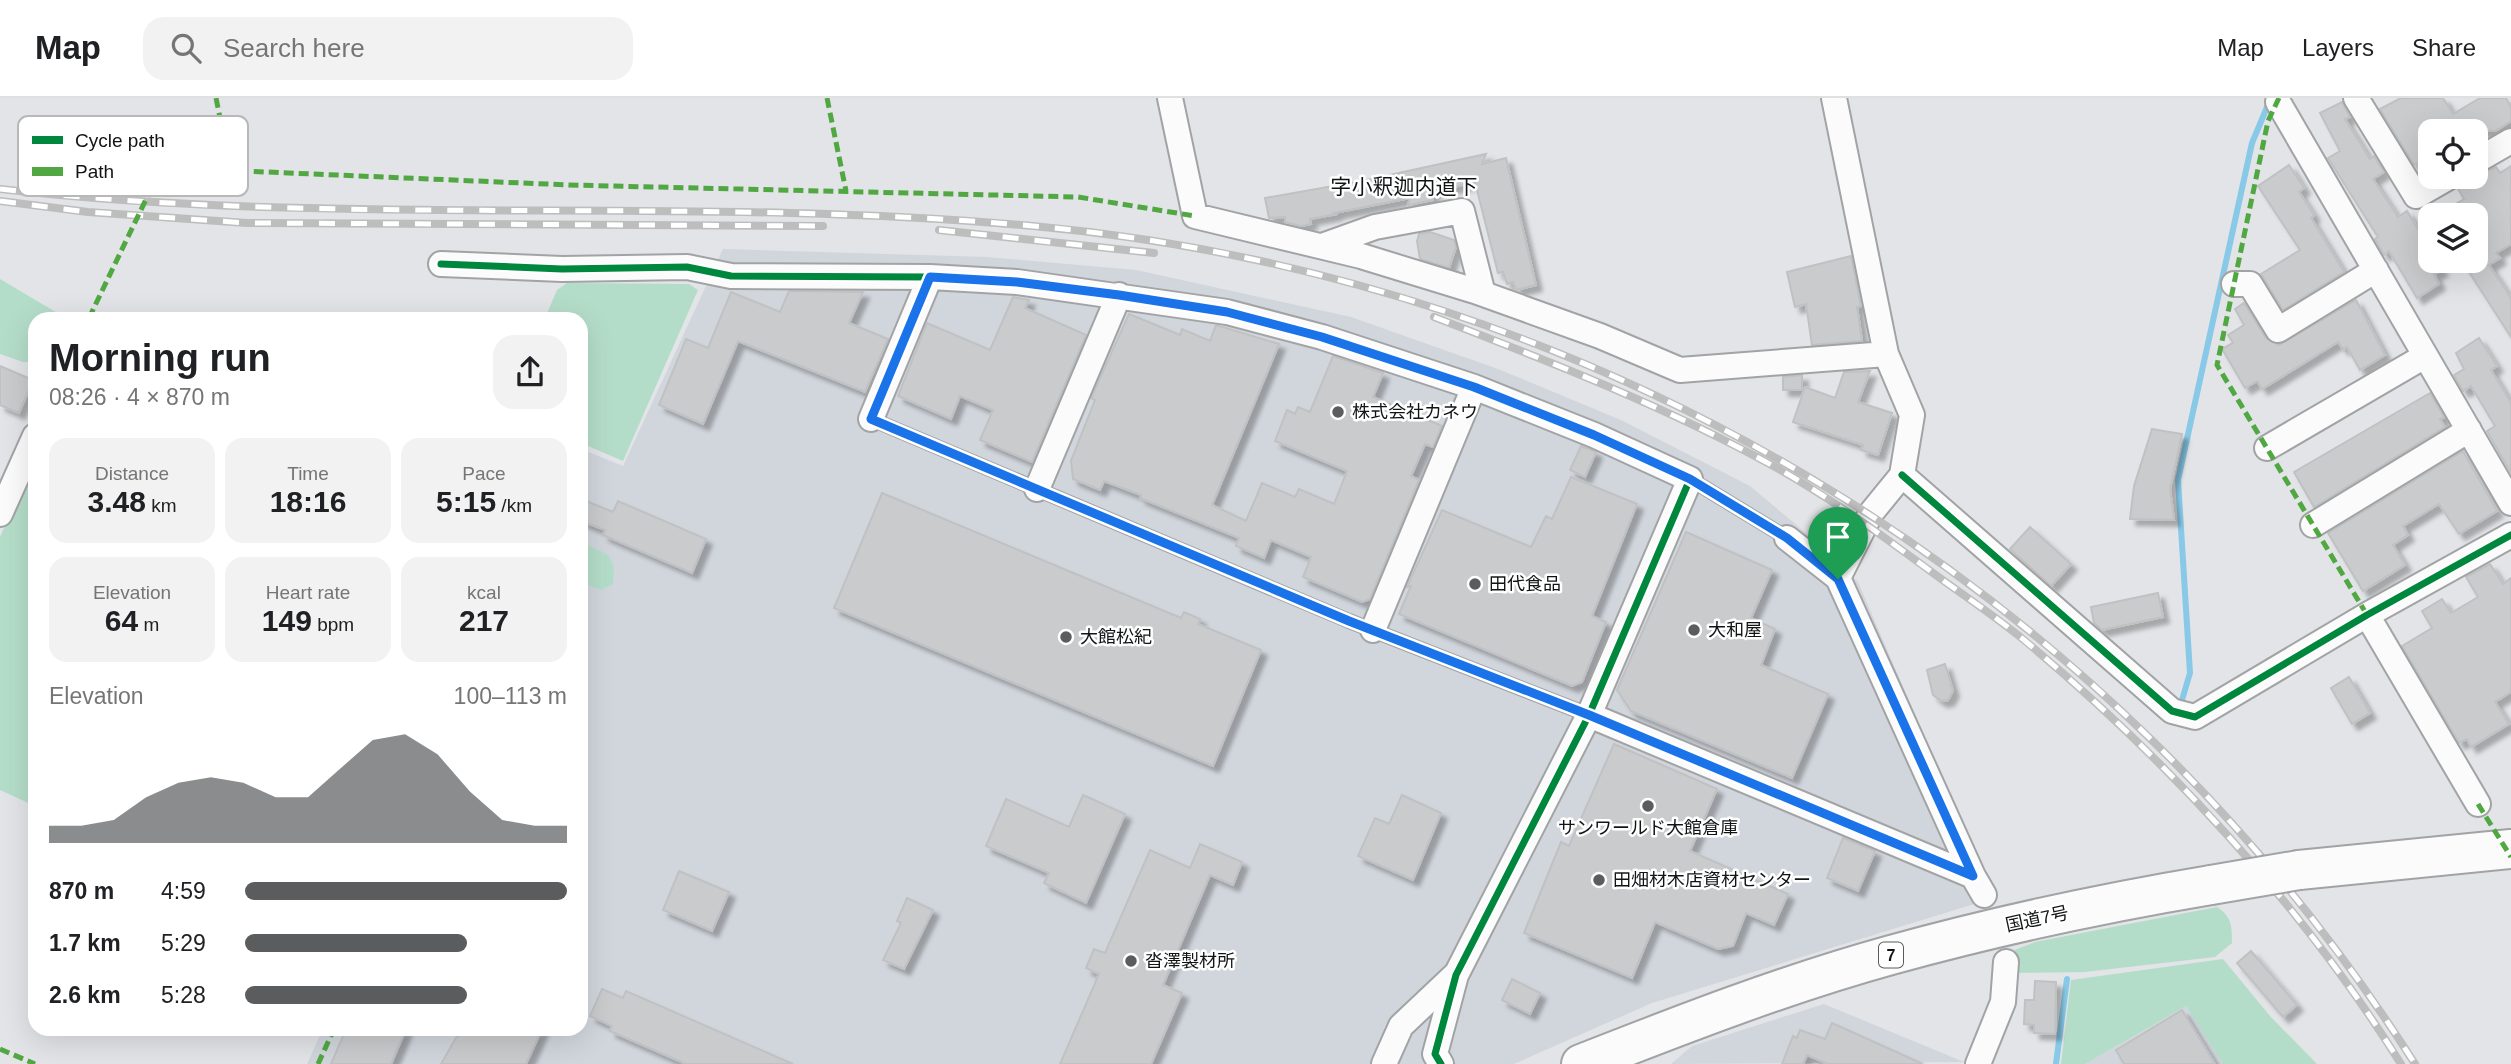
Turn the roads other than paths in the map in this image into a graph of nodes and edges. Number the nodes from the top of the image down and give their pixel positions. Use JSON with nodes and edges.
{"nodes":[{"id":1,"x":1170,"y":98,"type":"edge"},
{"id":2,"x":1834,"y":98,"type":"edge"},
{"id":3,"x":2356,"y":98,"type":"edge"},
{"id":4,"x":2278,"y":102,"type":"dead end"},
{"id":5,"x":2511,"y":141,"type":"edge"},
{"id":6,"x":2488,"y":154,"type":"edge"},
{"id":7,"x":2428,"y":189,"type":"edge"},
{"id":8,"x":1322,"y":246,"type":"junction"},
{"id":9,"x":441,"y":264,"type":"dead end"},
{"id":10,"x":2376,"y":270,"type":"junction"},
{"id":11,"x":930,"y":277,"type":"junction"},
{"id":12,"x":2234,"y":284,"type":"dead end"},
{"id":13,"x":1119,"y":295,"type":"junction"},
{"id":14,"x":1483,"y":295,"type":"junction"},
{"id":15,"x":1886,"y":354,"type":"junction"},
{"id":16,"x":2425,"y":355,"type":"junction"},
{"id":17,"x":1474,"y":387,"type":"junction"},
{"id":18,"x":871,"y":419,"type":"joint"},
{"id":19,"x":2469,"y":430,"type":"junction"},
{"id":20,"x":2267,"y":448,"type":"dead end"},
{"id":21,"x":28,"y":452,"type":"edge"},
{"id":22,"x":1902,"y":475,"type":"junction"},
{"id":23,"x":1690,"y":479,"type":"junction"},
{"id":24,"x":1037,"y":489,"type":"junction"},
{"id":25,"x":2511,"y":503,"type":"edge"},
{"id":26,"x":0,"y":514,"type":"edge"},
{"id":27,"x":2313,"y":525,"type":"dead end"},
{"id":28,"x":2511,"y":535,"type":"edge"},
{"id":29,"x":1787,"y":538,"type":"joint"},
{"id":30,"x":1838,"y":579,"type":"junction"},
{"id":31,"x":2367,"y":615,"type":"junction"},
{"id":32,"x":1373,"y":630,"type":"junction"},
{"id":33,"x":1589,"y":715,"type":"junction"},
{"id":34,"x":2478,"y":804,"type":"dead end"},
{"id":35,"x":2511,"y":849,"type":"edge"},
{"id":36,"x":2006,"y":962,"type":"dead end"},
{"id":37,"x":1456,"y":975,"type":"junction"},
{"id":38,"x":1384,"y":1064,"type":"edge"},
{"id":39,"x":1441,"y":1064,"type":"edge"},
{"id":40,"x":1581,"y":1064,"type":"edge"},
{"id":41,"x":1978,"y":1064,"type":"edge"}],
"edges":[{"from":1,"to":8,"type":"street"},
{"from":2,"to":15,"type":"street"},
{"from":3,"to":7,"type":"street"},
{"from":4,"to":10,"type":"street"},
{"from":5,"to":6,"type":"street"},
{"from":8,"to":14,"type":"street"},
{"from":8,"to":14,"type":"street"},
{"from":9,"to":11,"type":"street"},
{"from":10,"to":12,"type":"street"},
{"from":10,"to":16,"type":"street"},
{"from":11,"to":13,"type":"street"},
{"from":11,"to":18,"type":"street"},
{"from":13,"to":17,"type":"street"},
{"from":13,"to":24,"type":"street"},
{"from":14,"to":15,"type":"street"},
{"from":15,"to":22,"type":"street"},
{"from":16,"to":19,"type":"street"},
{"from":16,"to":20,"type":"street"},
{"from":17,"to":23,"type":"street"},
{"from":17,"to":32,"type":"street"},
{"from":18,"to":24,"type":"lane"},
{"from":19,"to":25,"type":"street"},
{"from":19,"to":27,"type":"street"},
{"from":21,"to":26,"type":"street"},
{"from":22,"to":30,"type":"street"},
{"from":22,"to":31,"type":"street"},
{"from":23,"to":29,"type":"lane"},
{"from":23,"to":33,"type":"street"},
{"from":24,"to":32,"type":"lane"},
{"from":28,"to":31,"type":"street"},
{"from":29,"to":30,"type":"street"},
{"from":30,"to":33,"type":"street"},
{"from":31,"to":34,"type":"street"},
{"from":32,"to":33,"type":"lane"},
{"from":33,"to":37,"type":"street"},
{"from":35,"to":40,"type":"highway","name":"国道7号","number":"7","bridge":true},
{"from":36,"to":41,"type":"street"},
{"from":37,"to":38,"type":"street"},
{"from":37,"to":39,"type":"street"}]}
